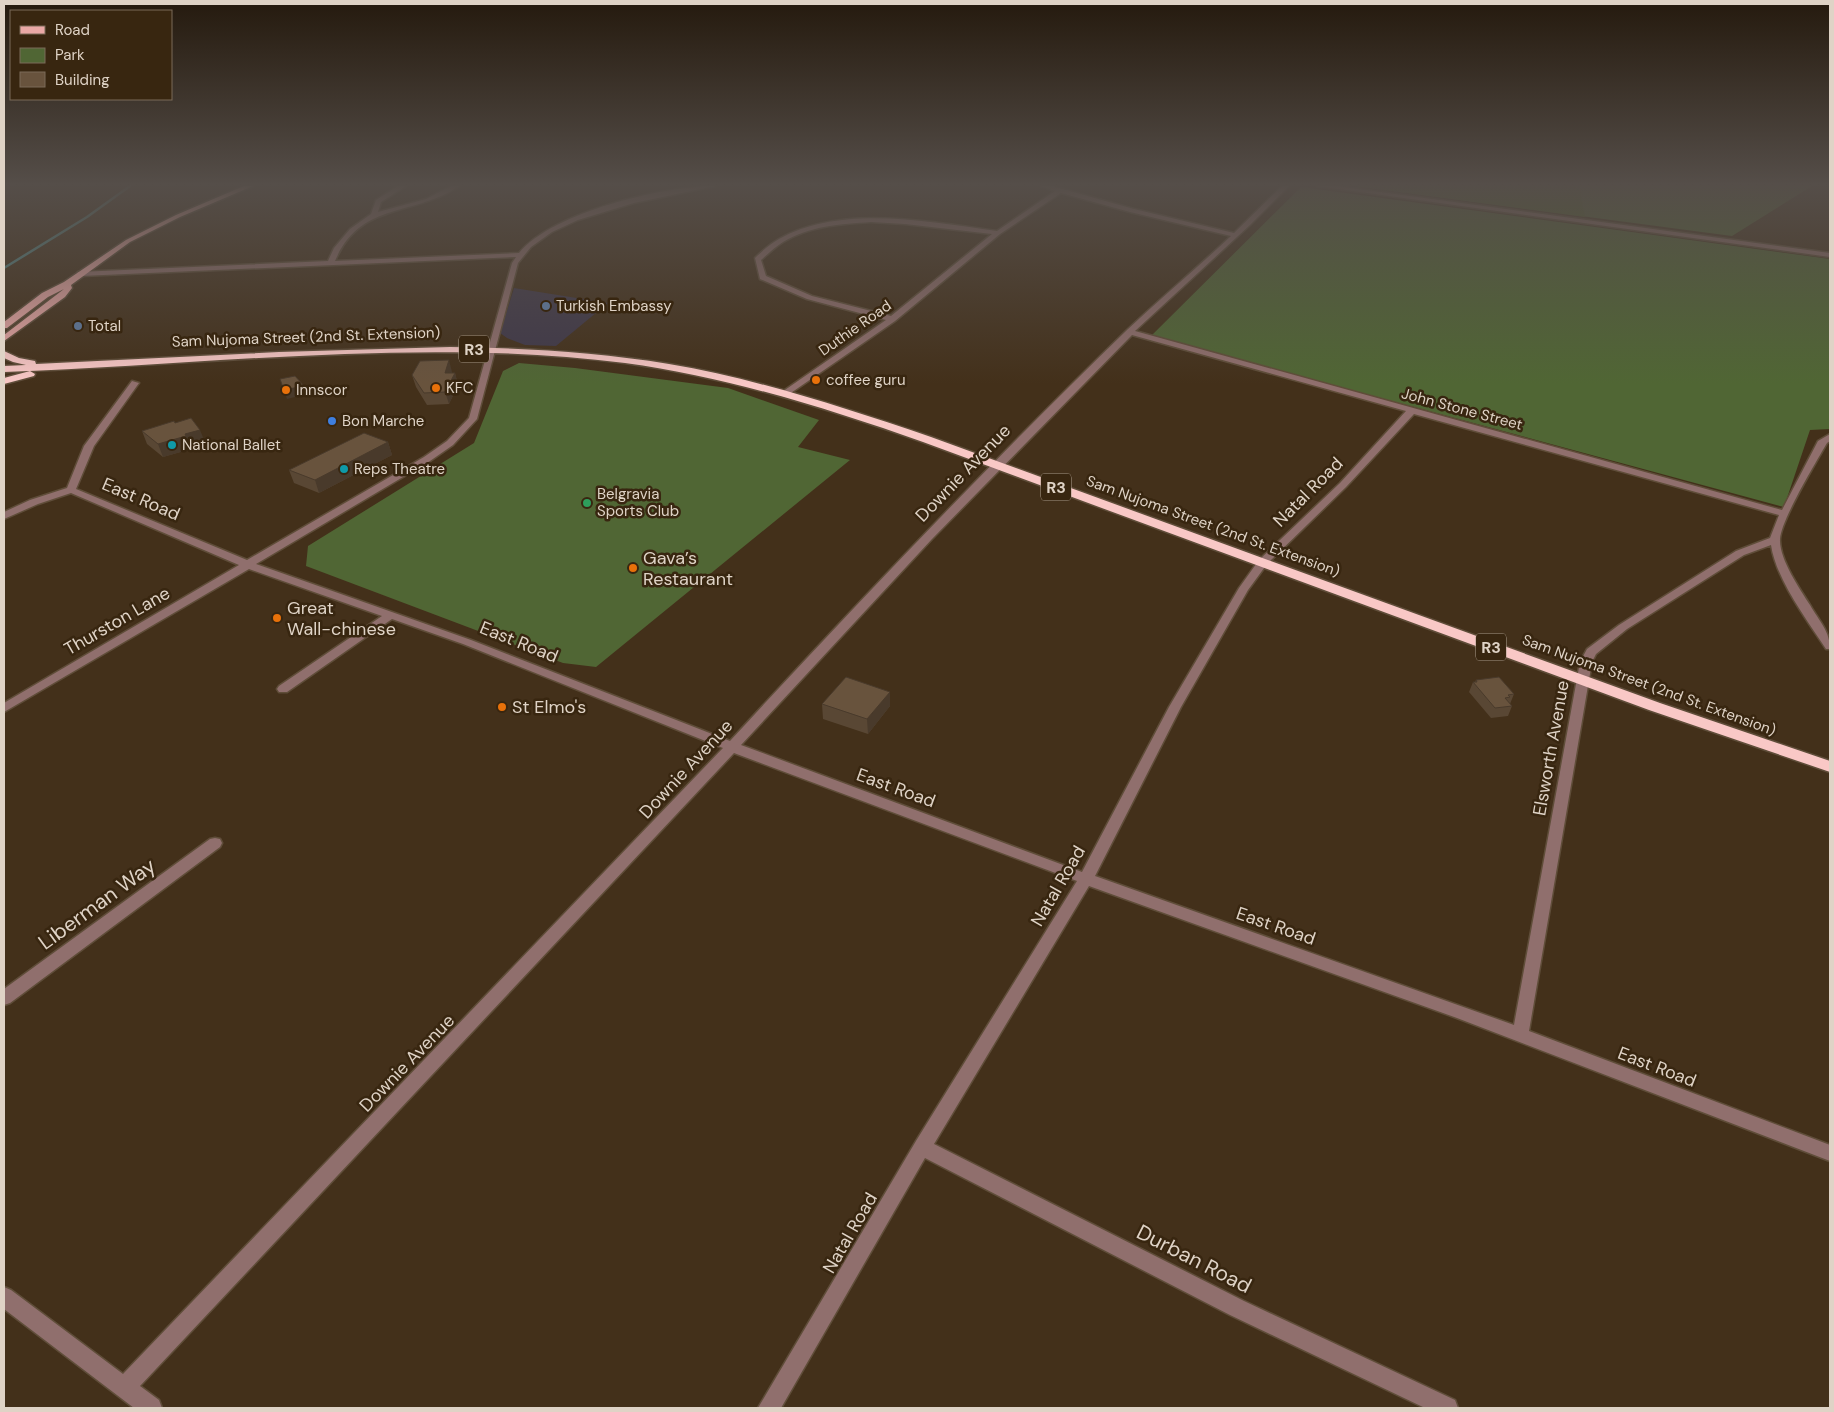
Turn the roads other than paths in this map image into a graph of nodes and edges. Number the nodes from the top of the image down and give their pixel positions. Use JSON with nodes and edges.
{"nodes":[{"id":1,"x":115,"y":252,"type":"edge"},
{"id":2,"x":335,"y":252,"type":"edge"},
{"id":3,"x":522,"y":252,"type":"edge"},
{"id":4,"x":765,"y":252,"type":"edge"},
{"id":5,"x":975,"y":252,"type":"edge"},
{"id":6,"x":1217,"y":252,"type":"edge"},
{"id":7,"x":1807,"y":252,"type":"edge"},
{"id":8,"x":519,"y":254,"type":"junction"},
{"id":9,"x":1830,"y":255,"type":"edge"},
{"id":10,"x":331,"y":262,"type":"junction"},
{"id":11,"x":81,"y":274,"type":"junction"},
{"id":12,"x":67,"y":284,"type":"junction"},
{"id":13,"x":892,"y":319,"type":"junction"},
{"id":14,"x":4,"y":326,"type":"edge"},
{"id":15,"x":1130,"y":332,"type":"junction"},
{"id":16,"x":4,"y":339,"type":"edge"},
{"id":17,"x":492,"y":349,"type":"junction"},
{"id":18,"x":4,"y":354,"type":"edge"},
{"id":19,"x":66,"y":366,"type":"junction"},
{"id":20,"x":4,"y":369,"type":"edge"},
{"id":21,"x":4,"y":381,"type":"edge"},
{"id":22,"x":135,"y":383,"type":"dead end"},
{"id":23,"x":785,"y":394,"type":"junction"},
{"id":24,"x":1412,"y":410,"type":"junction"},
{"id":25,"x":1830,"y":437,"type":"edge"},
{"id":26,"x":996,"y":466,"type":"junction"},
{"id":27,"x":72,"y":490,"type":"junction"},
{"id":28,"x":1785,"y":514,"type":"junction"},
{"id":29,"x":4,"y":516,"type":"edge"},
{"id":30,"x":1775,"y":540,"type":"junction"},
{"id":31,"x":1263,"y":562,"type":"junction"},
{"id":32,"x":249,"y":565,"type":"junction"},
{"id":33,"x":389,"y":616,"type":"junction"},
{"id":34,"x":1830,"y":646,"type":"edge"},
{"id":35,"x":1582,"y":680,"type":"junction"},
{"id":36,"x":283,"y":689,"type":"dead end"},
{"id":37,"x":4,"y":708,"type":"edge"},
{"id":38,"x":732,"y":747,"type":"junction"},
{"id":39,"x":1830,"y":767,"type":"edge"},
{"id":40,"x":215,"y":843,"type":"dead end"},
{"id":41,"x":1086,"y":879,"type":"junction"},
{"id":42,"x":4,"y":998,"type":"edge"},
{"id":43,"x":1520,"y":1035,"type":"junction"},
{"id":44,"x":922,"y":1147,"type":"junction"},
{"id":45,"x":1830,"y":1153,"type":"edge"},
{"id":46,"x":4,"y":1297,"type":"edge"},
{"id":47,"x":124,"y":1388,"type":"junction"},
{"id":48,"x":151,"y":1408,"type":"edge"},
{"id":49,"x":769,"y":1408,"type":"edge"},
{"id":50,"x":1446,"y":1408,"type":"edge"}],
"edges":[{"from":1,"to":11,"type":"main road"},
{"from":2,"to":10,"type":"street"},
{"from":3,"to":8,"type":"street"},
{"from":4,"to":13,"type":"street"},
{"from":5,"to":13,"type":"street","name":"Duthie Road"},
{"from":6,"to":15,"type":"street","name":"Downie Avenue"},
{"from":7,"to":9,"type":"street"},
{"from":8,"to":10,"type":"street"},
{"from":8,"to":17,"type":"street","name":"Thurston Lane"},
{"from":10,"to":11,"type":"street"},
{"from":11,"to":12,"type":"main road"},
{"from":12,"to":14,"type":"main road"},
{"from":12,"to":16,"type":"main road"},
{"from":13,"to":23,"type":"street","name":"Duthie Road"},
{"from":15,"to":24,"type":"street","name":"John Stone Street"},
{"from":15,"to":26,"type":"street","name":"Downie Avenue"},
{"from":17,"to":19,"type":"highway","name":"Sam Nujoma Street (2nd St. Extension)","number":"R3"},
{"from":17,"to":23,"type":"highway","name":"Sam Nujoma Street (2nd St. Extension)","number":"R3"},
{"from":17,"to":32,"type":"street","name":"Thurston Lane"},
{"from":18,"to":19,"type":"highway"},
{"from":19,"to":20,"type":"highway","name":"Sam Nujoma Street (2nd St. Extension)","number":"R3"},
{"from":19,"to":21,"type":"highway"},
{"from":22,"to":27,"type":"street"},
{"from":23,"to":26,"type":"highway","name":"Sam Nujoma Street (2nd St. Extension)","number":"R3"},
{"from":24,"to":28,"type":"street","name":"John Stone Street"},
{"from":24,"to":31,"type":"street","name":"Natal Road"},
{"from":25,"to":28,"type":"street"},
{"from":26,"to":31,"type":"highway","name":"Sam Nujoma Street (2nd St. Extension)","number":"R3"},
{"from":26,"to":38,"type":"street","name":"Downie Avenue"},
{"from":27,"to":29,"type":"street"},
{"from":27,"to":32,"type":"street","name":"East Road"},
{"from":28,"to":30,"type":"street"},
{"from":30,"to":34,"type":"street"},
{"from":30,"to":35,"type":"street","name":"Elsworth Avenue"},
{"from":31,"to":35,"type":"highway","name":"Sam Nujoma Street (2nd St. Extension)","number":"R3"},
{"from":31,"to":41,"type":"street","name":"Natal Road"},
{"from":32,"to":33,"type":"street","name":"East Road"},
{"from":32,"to":37,"type":"street","name":"Thurston Lane"},
{"from":33,"to":36,"type":"street"},
{"from":33,"to":38,"type":"street","name":"East Road"},
{"from":35,"to":39,"type":"highway","name":"Sam Nujoma Street (2nd St. Extension)","number":"R3"},
{"from":35,"to":43,"type":"street","name":"Elsworth Avenue"},
{"from":38,"to":41,"type":"street","name":"East Road"},
{"from":38,"to":47,"type":"street","name":"Downie Avenue"},
{"from":40,"to":42,"type":"street","name":"Liberman Way"},
{"from":41,"to":43,"type":"street","name":"East Road"},
{"from":41,"to":44,"type":"street","name":"Natal Road"},
{"from":43,"to":45,"type":"street","name":"East Road"},
{"from":44,"to":49,"type":"street","name":"Natal Road"},
{"from":44,"to":50,"type":"street","name":"Durban Road"},
{"from":46,"to":47,"type":"street"},
{"from":47,"to":48,"type":"street"}]}
